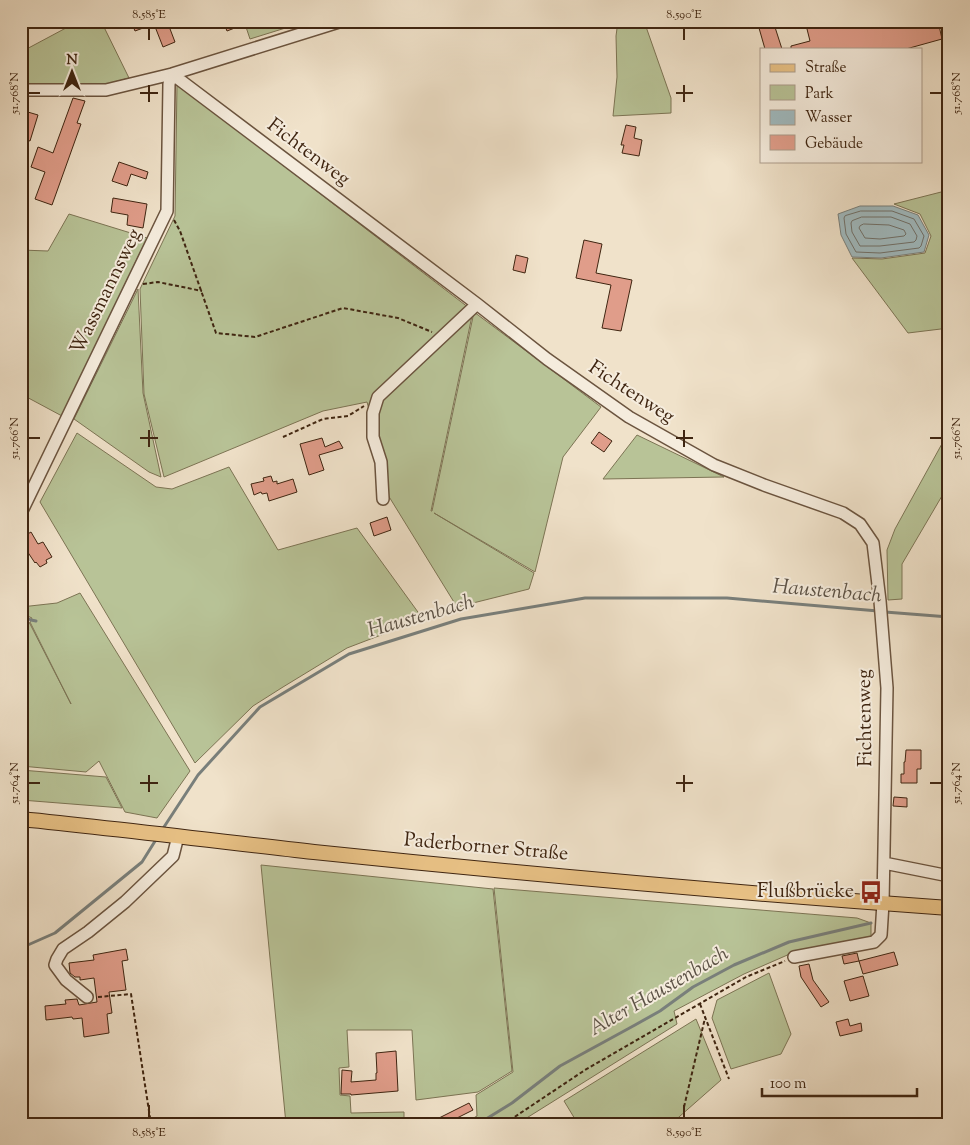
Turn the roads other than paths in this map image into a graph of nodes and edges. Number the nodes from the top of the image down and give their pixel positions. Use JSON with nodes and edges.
{"nodes":[{"id":1,"x":342,"y":21,"type":"edge"},
{"id":2,"x":172,"y":74,"type":"junction"},
{"id":3,"x":21,"y":90,"type":"edge"},
{"id":4,"x":476,"y":304,"type":"junction"},
{"id":5,"x":383,"y":499,"type":"dead end"},
{"id":6,"x":21,"y":513,"type":"edge"},
{"id":7,"x":21,"y":819,"type":"edge"},
{"id":8,"x":176,"y":836,"type":"junction"},
{"id":9,"x":884,"y":863,"type":"junction"},
{"id":10,"x":949,"y":876,"type":"edge"},
{"id":11,"x":883,"y":903,"type":"junction"},
{"id":12,"x":949,"y":908,"type":"edge"},
{"id":13,"x":794,"y":957,"type":"road end"},
{"id":14,"x":87,"y":998,"type":"road end"}],
"edges":[{"from":1,"to":2,"type":"street"},
{"from":2,"to":3,"type":"street"},
{"from":2,"to":4,"type":"street","name":"Fichtenweg"},
{"from":2,"to":6,"type":"street","name":"Wassmannsweg"},
{"from":4,"to":5,"type":"street"},
{"from":4,"to":9,"type":"street","name":"Fichtenweg"},
{"from":7,"to":8,"type":"main road","name":"Paderborner Straße"},
{"from":8,"to":11,"type":"main road","name":"Paderborner Straße"},
{"from":8,"to":14,"type":"street"},
{"from":9,"to":10,"type":"street"},
{"from":9,"to":11,"type":"street","name":"Fichtenweg"},
{"from":11,"to":12,"type":"main road","name":"Paderborner Straße"},
{"from":11,"to":13,"type":"street","name":"Fichtenweg"}]}
